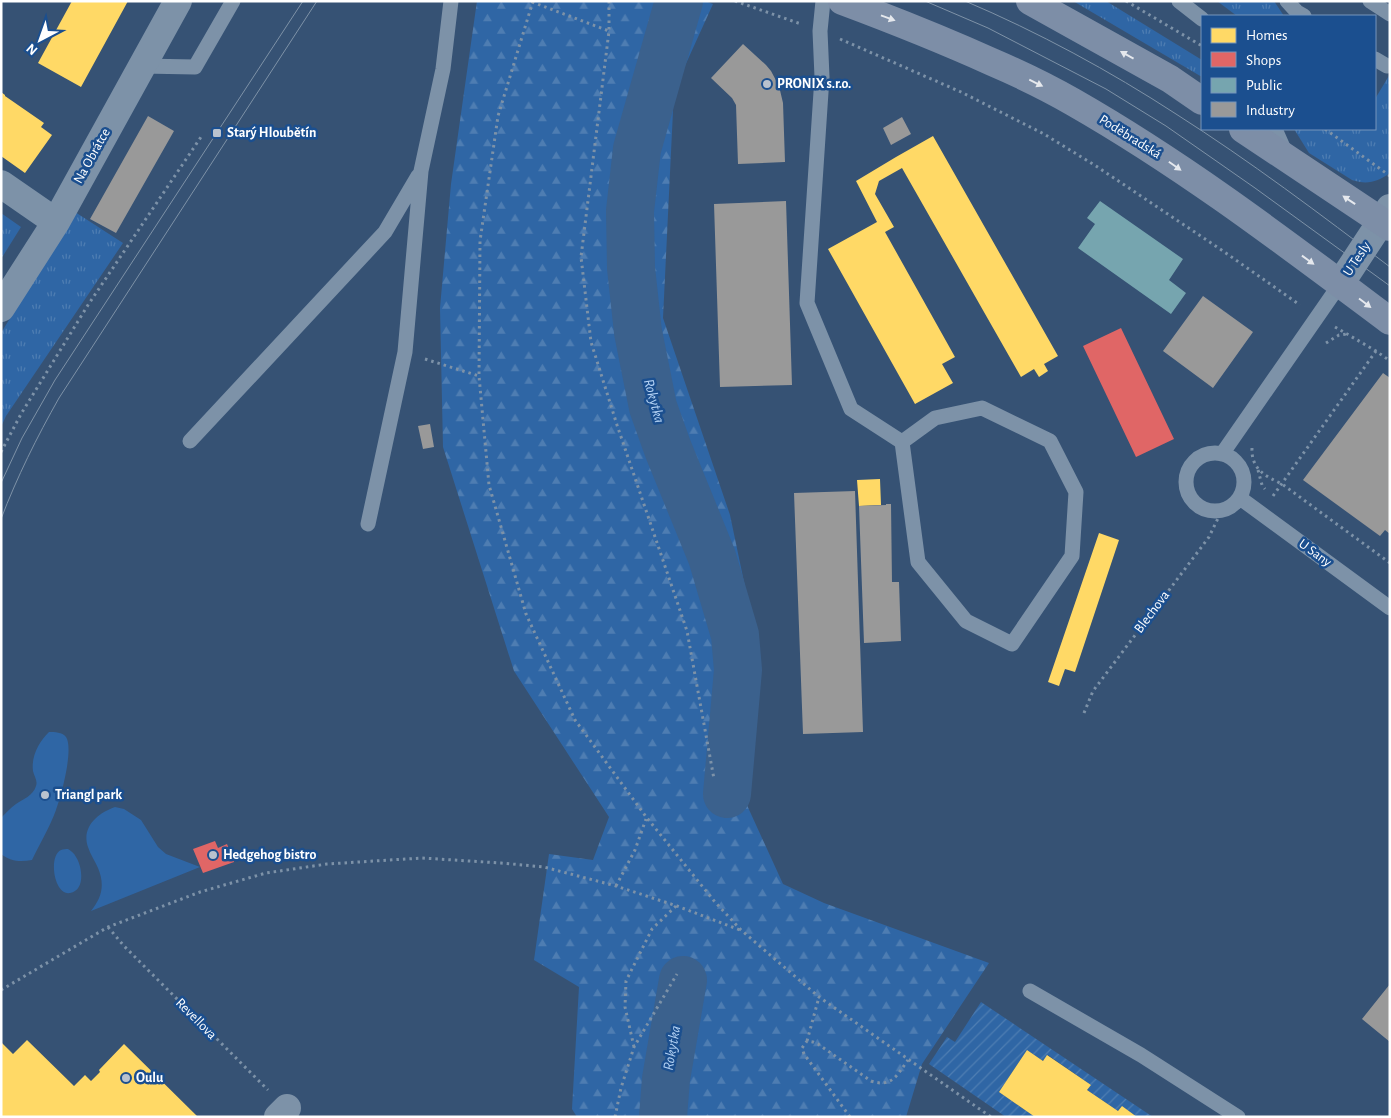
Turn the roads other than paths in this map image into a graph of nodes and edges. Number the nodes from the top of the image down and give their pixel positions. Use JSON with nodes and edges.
{"nodes":[{"id":1,"x":178,"y":1,"type":"edge"},
{"id":2,"x":233,"y":1,"type":"edge"},
{"id":3,"x":451,"y":1,"type":"edge"},
{"id":4,"x":823,"y":1,"type":"edge"},
{"id":5,"x":842,"y":1,"type":"edge"},
{"id":6,"x":1030,"y":1,"type":"edge"},
{"id":7,"x":1178,"y":1,"type":"edge"},
{"id":8,"x":1287,"y":1,"type":"edge"},
{"id":9,"x":1370,"y":1,"type":"edge"},
{"id":10,"x":1390,"y":14,"type":"edge"},
{"id":11,"x":1302,"y":15,"type":"edge"},
{"id":12,"x":1201,"y":18,"type":"edge"},
{"id":13,"x":142,"y":66,"type":"junction"},
{"id":14,"x":1201,"y":100,"type":"edge"},
{"id":15,"x":1244,"y":130,"type":"edge"},
{"id":16,"x":1275,"y":130,"type":"edge"},
{"id":17,"x":1288,"y":160,"type":"junction"},
{"id":18,"x":422,"y":171,"type":"junction"},
{"id":19,"x":1,"y":184,"type":"edge"},
{"id":20,"x":1387,"y":219,"type":"edge"},
{"id":21,"x":56,"y":222,"type":"junction"},
{"id":22,"x":1340,"y":284,"type":"junction"},
{"id":23,"x":1,"y":308,"type":"edge"},
{"id":24,"x":1390,"y":322,"type":"edge"},
{"id":25,"x":190,"y":441,"type":"dead end"},
{"id":26,"x":902,"y":442,"type":"junction"},
{"id":27,"x":1222,"y":454,"type":"junction"},
{"id":28,"x":1240,"y":498,"type":"junction"},
{"id":29,"x":368,"y":524,"type":"dead end"},
{"id":30,"x":1390,"y":608,"type":"edge"},
{"id":31,"x":1030,"y":991,"type":"dead end"},
{"id":32,"x":1238,"y":1117,"type":"edge"}],
"edges":[{"from":1,"to":13,"type":"street","name":"Na Obrátce"},
{"from":2,"to":13,"type":"lane"},
{"from":3,"to":18,"type":"lane"},
{"from":4,"to":26,"type":"lane"},
{"from":5,"to":22,"type":"main road","name":"Poděbradská","one_way":true},
{"from":14,"to":6,"type":"main road","one_way":true},
{"from":7,"to":12,"type":"lane"},
{"from":8,"to":11,"type":"lane"},
{"from":9,"to":10,"type":"lane"},
{"from":13,"to":21,"type":"street","name":"Na Obrátce"},
{"from":15,"to":17,"type":"main road"},
{"from":16,"to":17,"type":"lane"},
{"from":20,"to":17,"type":"main road","one_way":true},
{"from":18,"to":25,"type":"lane"},
{"from":18,"to":29,"type":"lane"},
{"from":19,"to":21,"type":"street"},
{"from":20,"to":22,"type":"street","name":"U Tesly"},
{"from":21,"to":23,"type":"street","name":"Na Obrátce"},
{"from":22,"to":24,"type":"main road","name":"Poděbradská","one_way":true},
{"from":22,"to":27,"type":"lane"},
{"from":26,"to":26,"type":"lane"},
{"from":27,"to":28,"type":"lane"},
{"from":27,"to":28,"type":"lane"},
{"from":28,"to":30,"type":"lane","name":"U Sany"},
{"from":31,"to":32,"type":"lane"}]}
